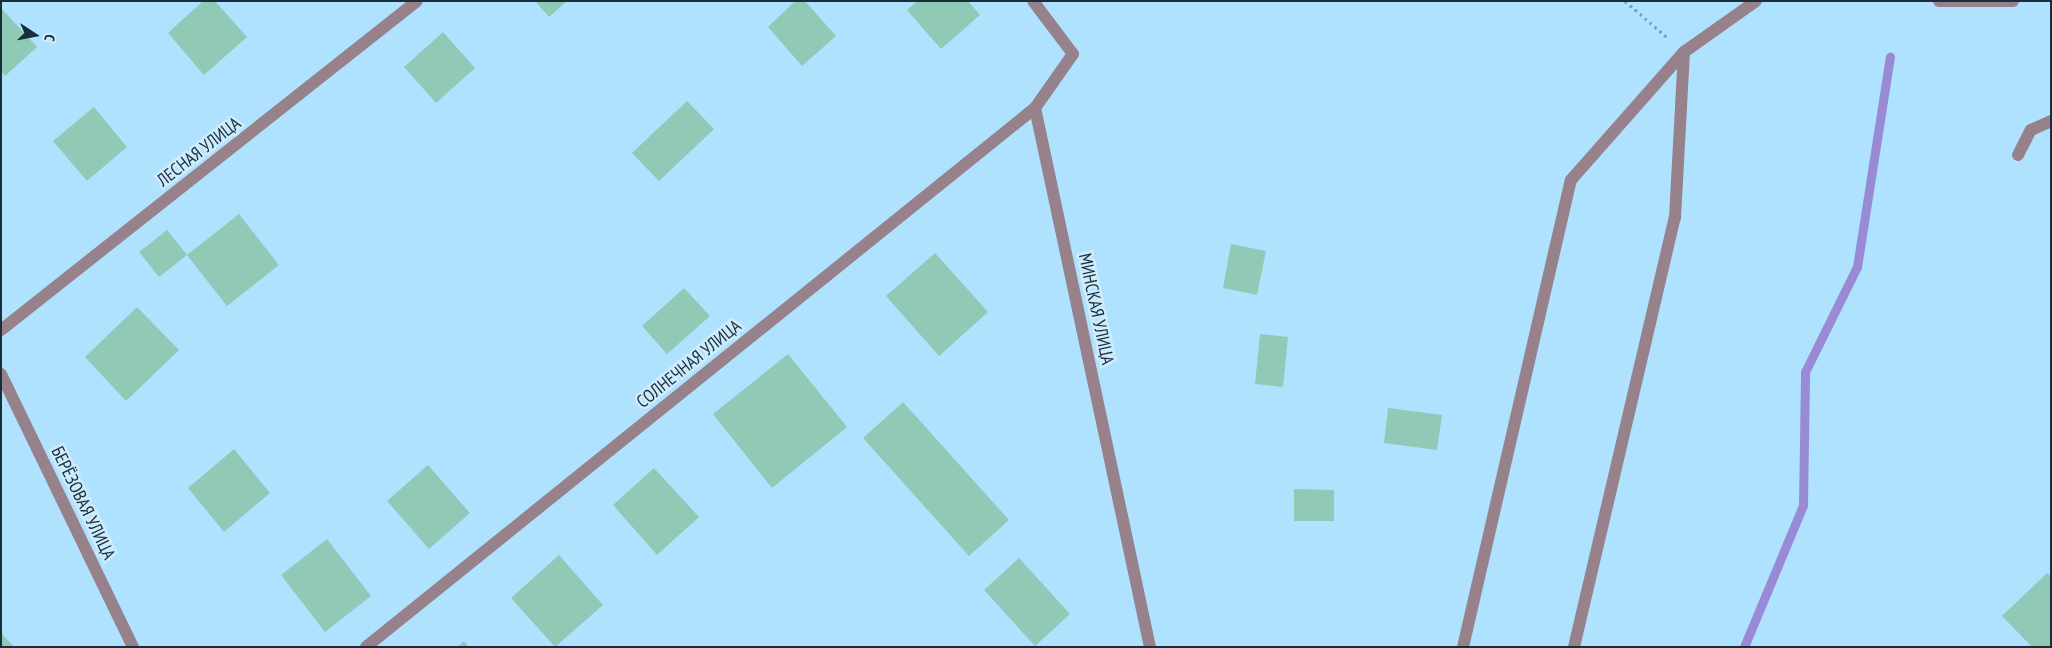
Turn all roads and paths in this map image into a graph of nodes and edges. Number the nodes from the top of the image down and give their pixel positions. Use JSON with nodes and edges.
{"nodes":[{"id":1,"x":418,"y":1,"type":"edge"},
{"id":2,"x":1033,"y":1,"type":"edge"},
{"id":3,"x":1625,"y":1,"type":"edge"},
{"id":4,"x":1756,"y":1,"type":"edge"},
{"id":5,"x":1939,"y":1,"type":"edge"},
{"id":6,"x":2013,"y":1,"type":"edge"},
{"id":7,"x":1684,"y":52,"type":"junction"},
{"id":8,"x":1035,"y":108,"type":"junction"},
{"id":9,"x":2051,"y":121,"type":"edge"},
{"id":10,"x":2018,"y":156,"type":"dead end"},
{"id":11,"x":1,"y":330,"type":"edge"},
{"id":12,"x":1,"y":374,"type":"edge"},
{"id":13,"x":133,"y":647,"type":"edge"},
{"id":14,"x":366,"y":647,"type":"edge"},
{"id":15,"x":1150,"y":647,"type":"edge"},
{"id":16,"x":1463,"y":647,"type":"edge"},
{"id":17,"x":1574,"y":647,"type":"edge"}],
"edges":[{"from":1,"to":11,"type":"street","name":"ЛЕСНАЯ УЛИЦА"},
{"from":2,"to":8,"type":"street"},
{"from":3,"to":7,"type":"path"},
{"from":4,"to":7,"type":"street"},
{"from":5,"to":6,"type":"street"},
{"from":7,"to":16,"type":"street"},
{"from":7,"to":17,"type":"street"},
{"from":8,"to":14,"type":"street","name":"СОЛНЕЧНАЯ УЛИЦА"},
{"from":8,"to":15,"type":"street","name":"МИНСКАЯ УЛИЦА"},
{"from":9,"to":10,"type":"street"},
{"from":12,"to":13,"type":"street","name":"БЕРЁЗОВАЯ УЛИЦА"}]}
